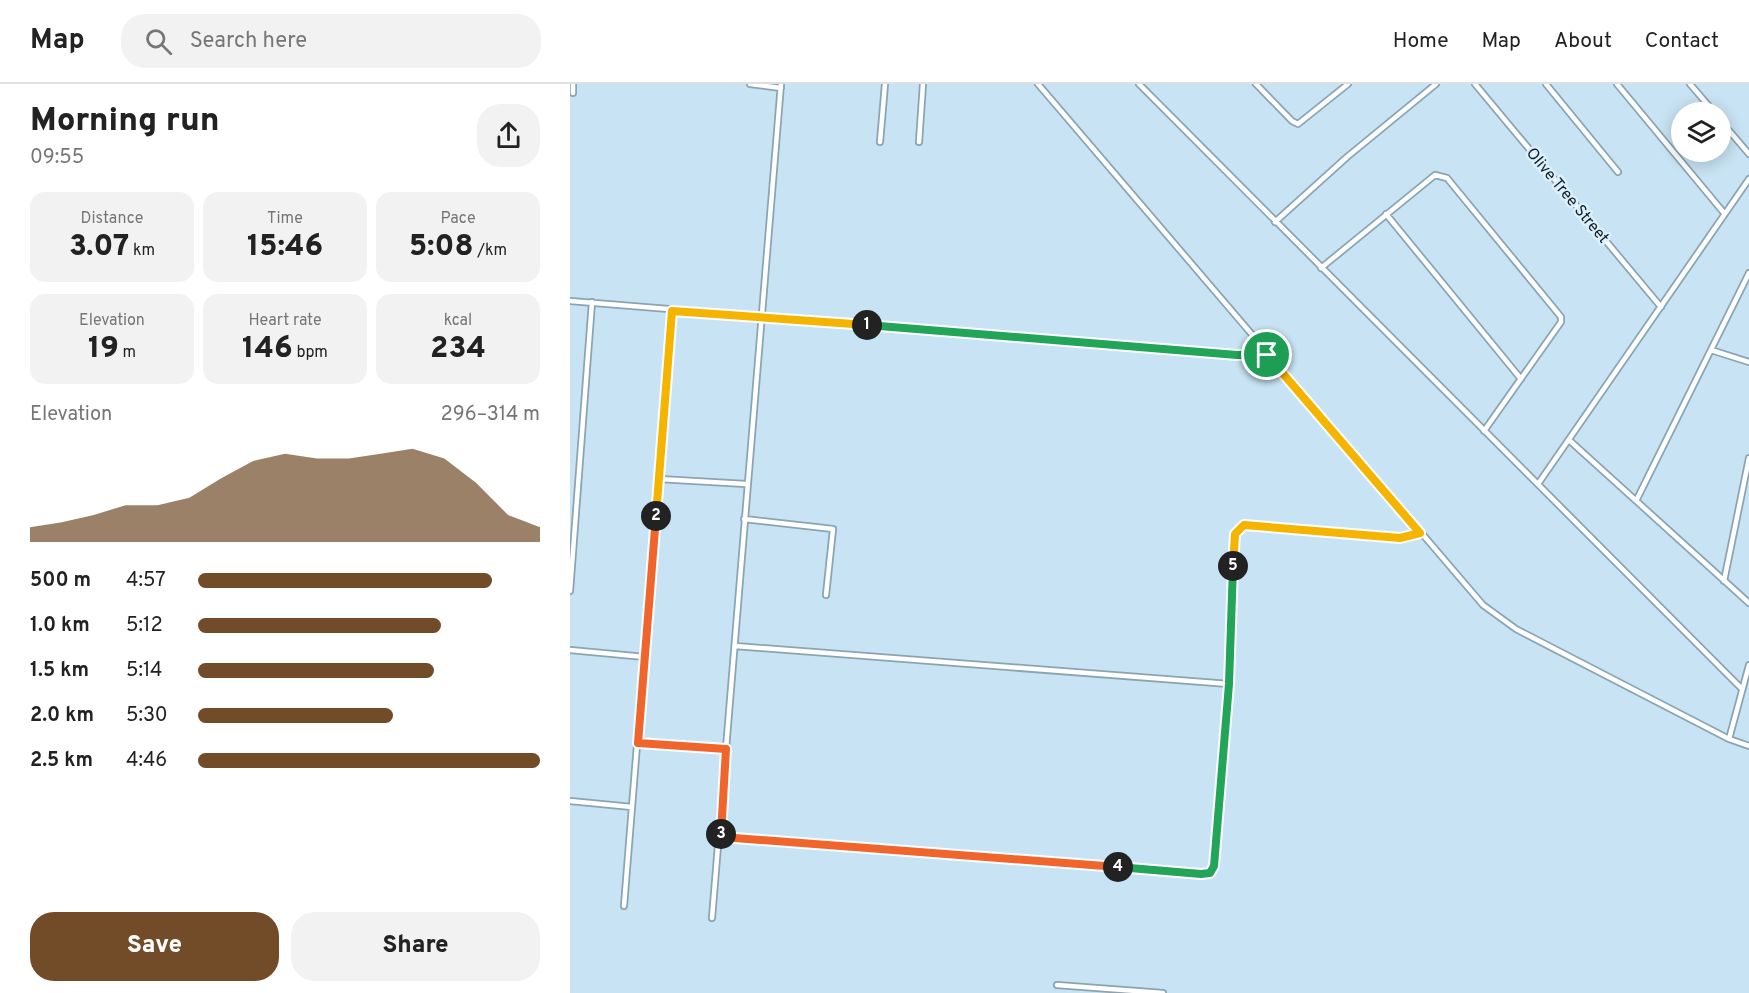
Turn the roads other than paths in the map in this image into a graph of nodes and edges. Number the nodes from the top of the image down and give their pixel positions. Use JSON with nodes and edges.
{"nodes":[{"id":1,"x":573,"y":84,"type":"edge"},
{"id":2,"x":750,"y":84,"type":"edge"},
{"id":3,"x":885,"y":84,"type":"edge"},
{"id":4,"x":924,"y":84,"type":"edge"},
{"id":5,"x":1038,"y":84,"type":"edge"},
{"id":6,"x":1139,"y":84,"type":"edge"},
{"id":7,"x":1256,"y":84,"type":"edge"},
{"id":8,"x":1348,"y":84,"type":"edge"},
{"id":9,"x":1436,"y":84,"type":"edge"},
{"id":10,"x":1475,"y":84,"type":"edge"},
{"id":11,"x":1546,"y":84,"type":"edge"},
{"id":12,"x":1617,"y":84,"type":"edge"},
{"id":13,"x":1690,"y":84,"type":"edge"},
{"id":14,"x":781,"y":86,"type":"edge"},
{"id":15,"x":573,"y":93,"type":"dead end"},
{"id":16,"x":1705,"y":102,"type":"edge"},
{"id":17,"x":1731,"y":133,"type":"edge"},
{"id":18,"x":880,"y":142,"type":"dead end"},
{"id":19,"x":919,"y":142,"type":"dead end"},
{"id":20,"x":1749,"y":154,"type":"edge"},
{"id":21,"x":1618,"y":172,"type":"dead end"},
{"id":22,"x":1749,"y":179,"type":"edge"},
{"id":23,"x":1724,"y":213,"type":"junction"},
{"id":24,"x":1386,"y":214,"type":"junction"},
{"id":25,"x":1275,"y":222,"type":"junction"},
{"id":26,"x":1320,"y":268,"type":"junction"},
{"id":27,"x":1749,"y":273,"type":"edge"},
{"id":28,"x":570,"y":301,"type":"edge"},
{"id":29,"x":592,"y":302,"type":"junction"},
{"id":30,"x":1661,"y":307,"type":"junction"},
{"id":31,"x":672,"y":311,"type":"junction"},
{"id":32,"x":762,"y":317,"type":"junction"},
{"id":33,"x":1711,"y":350,"type":"junction"},
{"id":34,"x":1267,"y":355,"type":"junction"},
{"id":35,"x":1749,"y":362,"type":"edge"},
{"id":36,"x":1521,"y":379,"type":"junction"},
{"id":37,"x":1484,"y":431,"type":"junction"},
{"id":38,"x":1569,"y":440,"type":"junction"},
{"id":39,"x":1749,"y":458,"type":"edge"},
{"id":40,"x":658,"y":479,"type":"junction"},
{"id":41,"x":746,"y":484,"type":"junction"},
{"id":42,"x":1538,"y":484,"type":"junction"},
{"id":43,"x":1637,"y":499,"type":"junction"},
{"id":44,"x":744,"y":519,"type":"junction"},
{"id":45,"x":1420,"y":533,"type":"junction"},
{"id":46,"x":1724,"y":581,"type":"junction"},
{"id":47,"x":570,"y":591,"type":"edge"},
{"id":48,"x":826,"y":595,"type":"dead end"},
{"id":49,"x":1749,"y":603,"type":"edge"},
{"id":50,"x":735,"y":646,"type":"junction"},
{"id":51,"x":570,"y":650,"type":"edge"},
{"id":52,"x":645,"y":657,"type":"junction"},
{"id":53,"x":1749,"y":665,"type":"edge"},
{"id":54,"x":1229,"y":684,"type":"junction"},
{"id":55,"x":1742,"y":689,"type":"junction"},
{"id":56,"x":1729,"y":739,"type":"junction"},
{"id":57,"x":638,"y":743,"type":"junction"},
{"id":58,"x":1749,"y":746,"type":"edge"},
{"id":59,"x":726,"y":749,"type":"junction"},
{"id":60,"x":570,"y":801,"type":"edge"},
{"id":61,"x":632,"y":807,"type":"junction"},
{"id":62,"x":721,"y":837,"type":"junction"},
{"id":63,"x":624,"y":906,"type":"dead end"},
{"id":64,"x":712,"y":918,"type":"dead end"},
{"id":65,"x":1057,"y":985,"type":"dead end"},
{"id":66,"x":1163,"y":993,"type":"edge"}],
"edges":[{"from":1,"to":15,"type":"street"},
{"from":2,"to":14,"type":"street"},
{"from":3,"to":18,"type":"street"},
{"from":4,"to":19,"type":"street"},
{"from":5,"to":34,"type":"street"},
{"from":6,"to":25,"type":"street"},
{"from":7,"to":8,"type":"street"},
{"from":9,"to":25,"type":"street"},
{"from":10,"to":30,"type":"street","name":"Olive Tree Street"},
{"from":11,"to":21,"type":"street"},
{"from":12,"to":23,"type":"street"},
{"from":13,"to":16,"type":"street"},
{"from":14,"to":32,"type":"street"},
{"from":17,"to":20,"type":"street"},
{"from":22,"to":23,"type":"street"},
{"from":23,"to":30,"type":"street"},
{"from":24,"to":26,"type":"street"},
{"from":24,"to":36,"type":"street"},
{"from":24,"to":36,"type":"street"},
{"from":25,"to":26,"type":"street"},
{"from":26,"to":37,"type":"street"},
{"from":27,"to":33,"type":"street"},
{"from":28,"to":29,"type":"street"},
{"from":29,"to":31,"type":"street"},
{"from":29,"to":47,"type":"street"},
{"from":30,"to":38,"type":"street"},
{"from":31,"to":32,"type":"street"},
{"from":31,"to":40,"type":"street"},
{"from":32,"to":34,"type":"street"},
{"from":32,"to":41,"type":"street"},
{"from":33,"to":35,"type":"street"},
{"from":33,"to":43,"type":"street"},
{"from":34,"to":45,"type":"street"},
{"from":36,"to":37,"type":"street"},
{"from":37,"to":42,"type":"street"},
{"from":38,"to":42,"type":"street"},
{"from":38,"to":43,"type":"street"},
{"from":39,"to":46,"type":"street"},
{"from":40,"to":41,"type":"street"},
{"from":40,"to":52,"type":"street"},
{"from":41,"to":44,"type":"street"},
{"from":42,"to":55,"type":"street"},
{"from":43,"to":46,"type":"street"},
{"from":44,"to":48,"type":"street"},
{"from":44,"to":50,"type":"street"},
{"from":45,"to":54,"type":"street"},
{"from":45,"to":56,"type":"street"},
{"from":46,"to":49,"type":"street"},
{"from":50,"to":54,"type":"street"},
{"from":50,"to":59,"type":"street"},
{"from":51,"to":52,"type":"street"},
{"from":52,"to":57,"type":"street"},
{"from":53,"to":55,"type":"street"},
{"from":54,"to":62,"type":"street"},
{"from":55,"to":56,"type":"street"},
{"from":56,"to":58,"type":"street"},
{"from":57,"to":59,"type":"street"},
{"from":57,"to":61,"type":"street"},
{"from":59,"to":62,"type":"street"},
{"from":60,"to":61,"type":"street"},
{"from":61,"to":63,"type":"street"},
{"from":62,"to":64,"type":"street"},
{"from":65,"to":66,"type":"street"}]}
